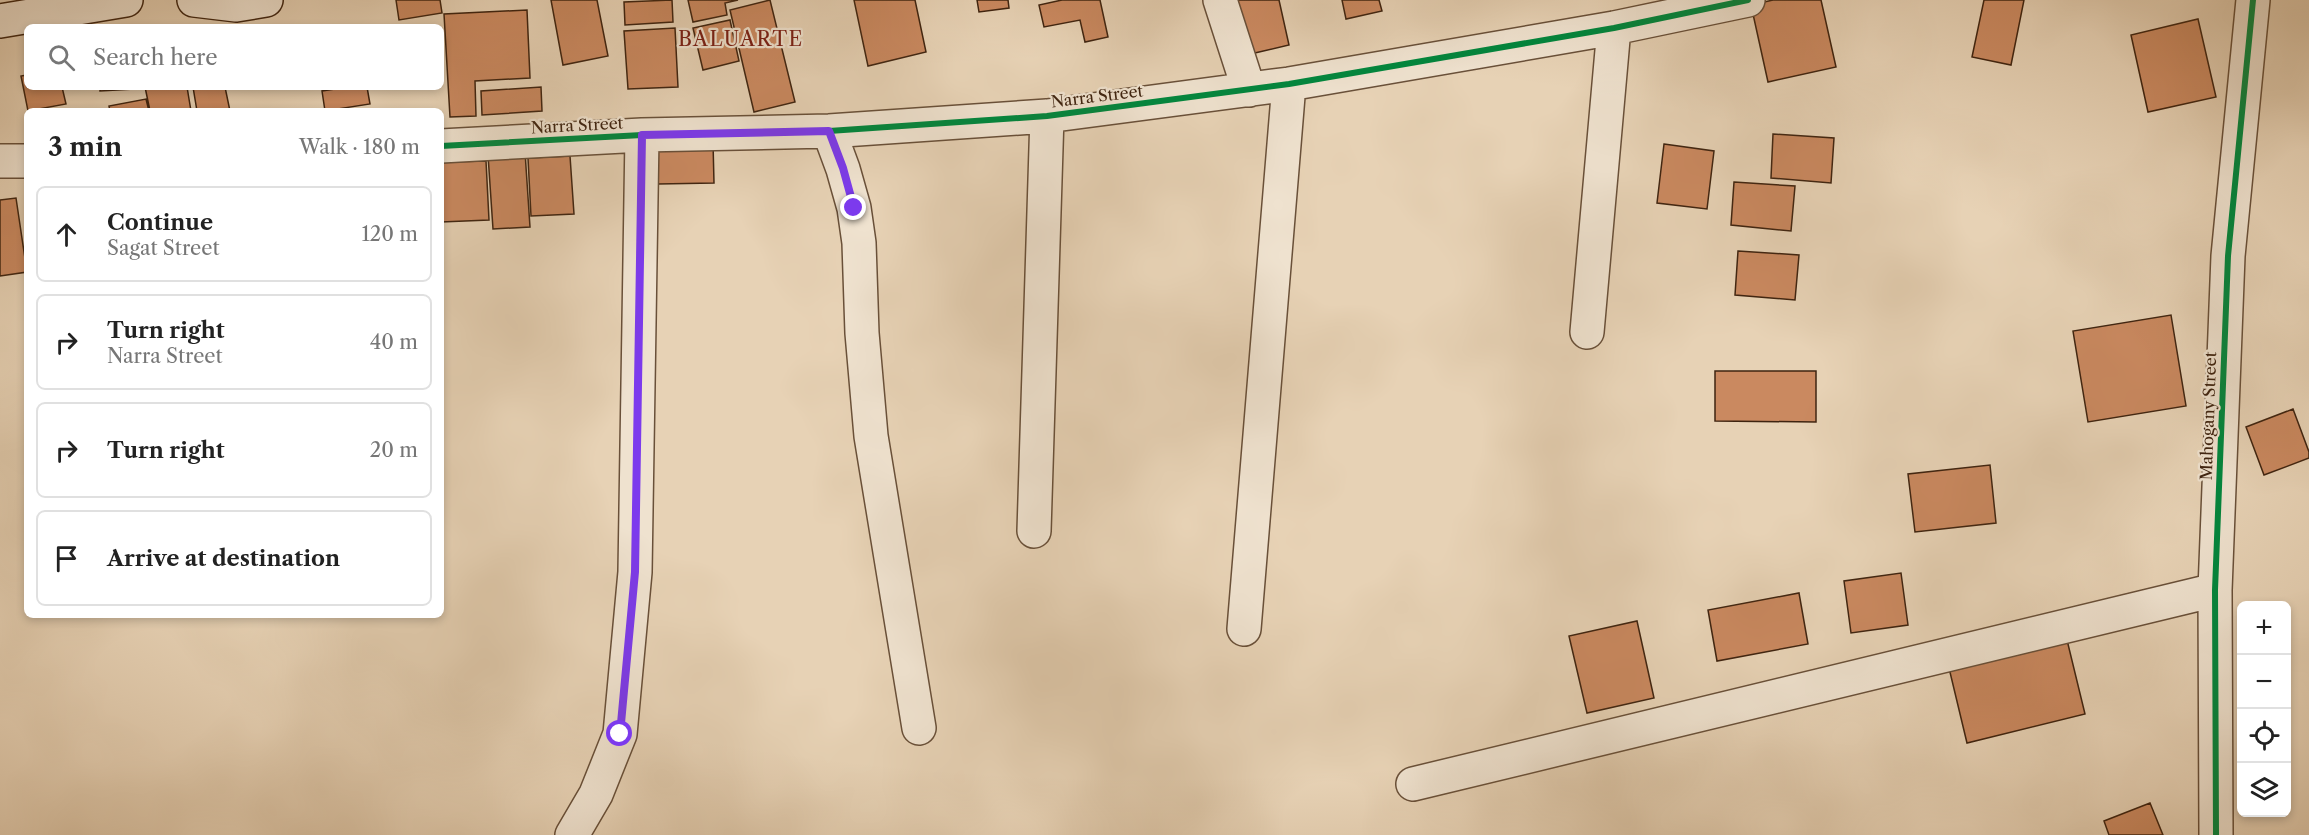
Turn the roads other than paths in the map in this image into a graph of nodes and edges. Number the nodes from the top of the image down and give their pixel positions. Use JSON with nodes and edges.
{"nodes":[{"id":1,"x":126,"y":0,"type":"edge"},
{"id":2,"x":194,"y":0,"type":"edge"},
{"id":3,"x":266,"y":0,"type":"edge"},
{"id":4,"x":1220,"y":0,"type":"edge"},
{"id":5,"x":1748,"y":0,"type":"edge"},
{"id":6,"x":2253,"y":0,"type":"edge"},
{"id":7,"x":69,"y":4,"type":"edge"},
{"id":8,"x":0,"y":21,"type":"edge"},
{"id":9,"x":1614,"y":28,"type":"junction"},
{"id":10,"x":1288,"y":84,"type":"junction"},
{"id":11,"x":1249,"y":90,"type":"junction"},
{"id":12,"x":1047,"y":117,"type":"junction"},
{"id":13,"x":829,"y":131,"type":"junction"},
{"id":14,"x":642,"y":135,"type":"junction"},
{"id":15,"x":444,"y":146,"type":"edge"},
{"id":16,"x":0,"y":161,"type":"edge"},
{"id":17,"x":24,"y":161,"type":"edge"},
{"id":18,"x":1587,"y":332,"type":"dead end"},
{"id":19,"x":1034,"y":531,"type":"dead end"},
{"id":20,"x":2215,"y":590,"type":"junction"},
{"id":21,"x":1244,"y":629,"type":"dead end"},
{"id":22,"x":919,"y":728,"type":"dead end"},
{"id":23,"x":1413,"y":784,"type":"dead end"},
{"id":24,"x":572,"y":835,"type":"edge"},
{"id":25,"x":2216,"y":835,"type":"edge"}],
"edges":[{"from":1,"to":7,"type":"street"},
{"from":2,"to":3,"type":"street"},
{"from":4,"to":11,"type":"street"},
{"from":5,"to":9,"type":"street","name":"Narra Street"},
{"from":6,"to":20,"type":"street","name":"Mahogany Street"},
{"from":7,"to":8,"type":"street"},
{"from":9,"to":10,"type":"street","name":"Narra Street"},
{"from":9,"to":18,"type":"street"},
{"from":10,"to":11,"type":"street","name":"Narra Street"},
{"from":10,"to":21,"type":"street"},
{"from":11,"to":12,"type":"street","name":"Narra Street"},
{"from":12,"to":13,"type":"street","name":"Narra Street"},
{"from":12,"to":19,"type":"street"},
{"from":13,"to":14,"type":"street","name":"Narra Street"},
{"from":13,"to":22,"type":"street"},
{"from":14,"to":15,"type":"street","name":"Narra Street"},
{"from":14,"to":24,"type":"street"},
{"from":16,"to":17,"type":"street"},
{"from":20,"to":23,"type":"street"},
{"from":20,"to":25,"type":"street","name":"Mahogany Street"}]}
